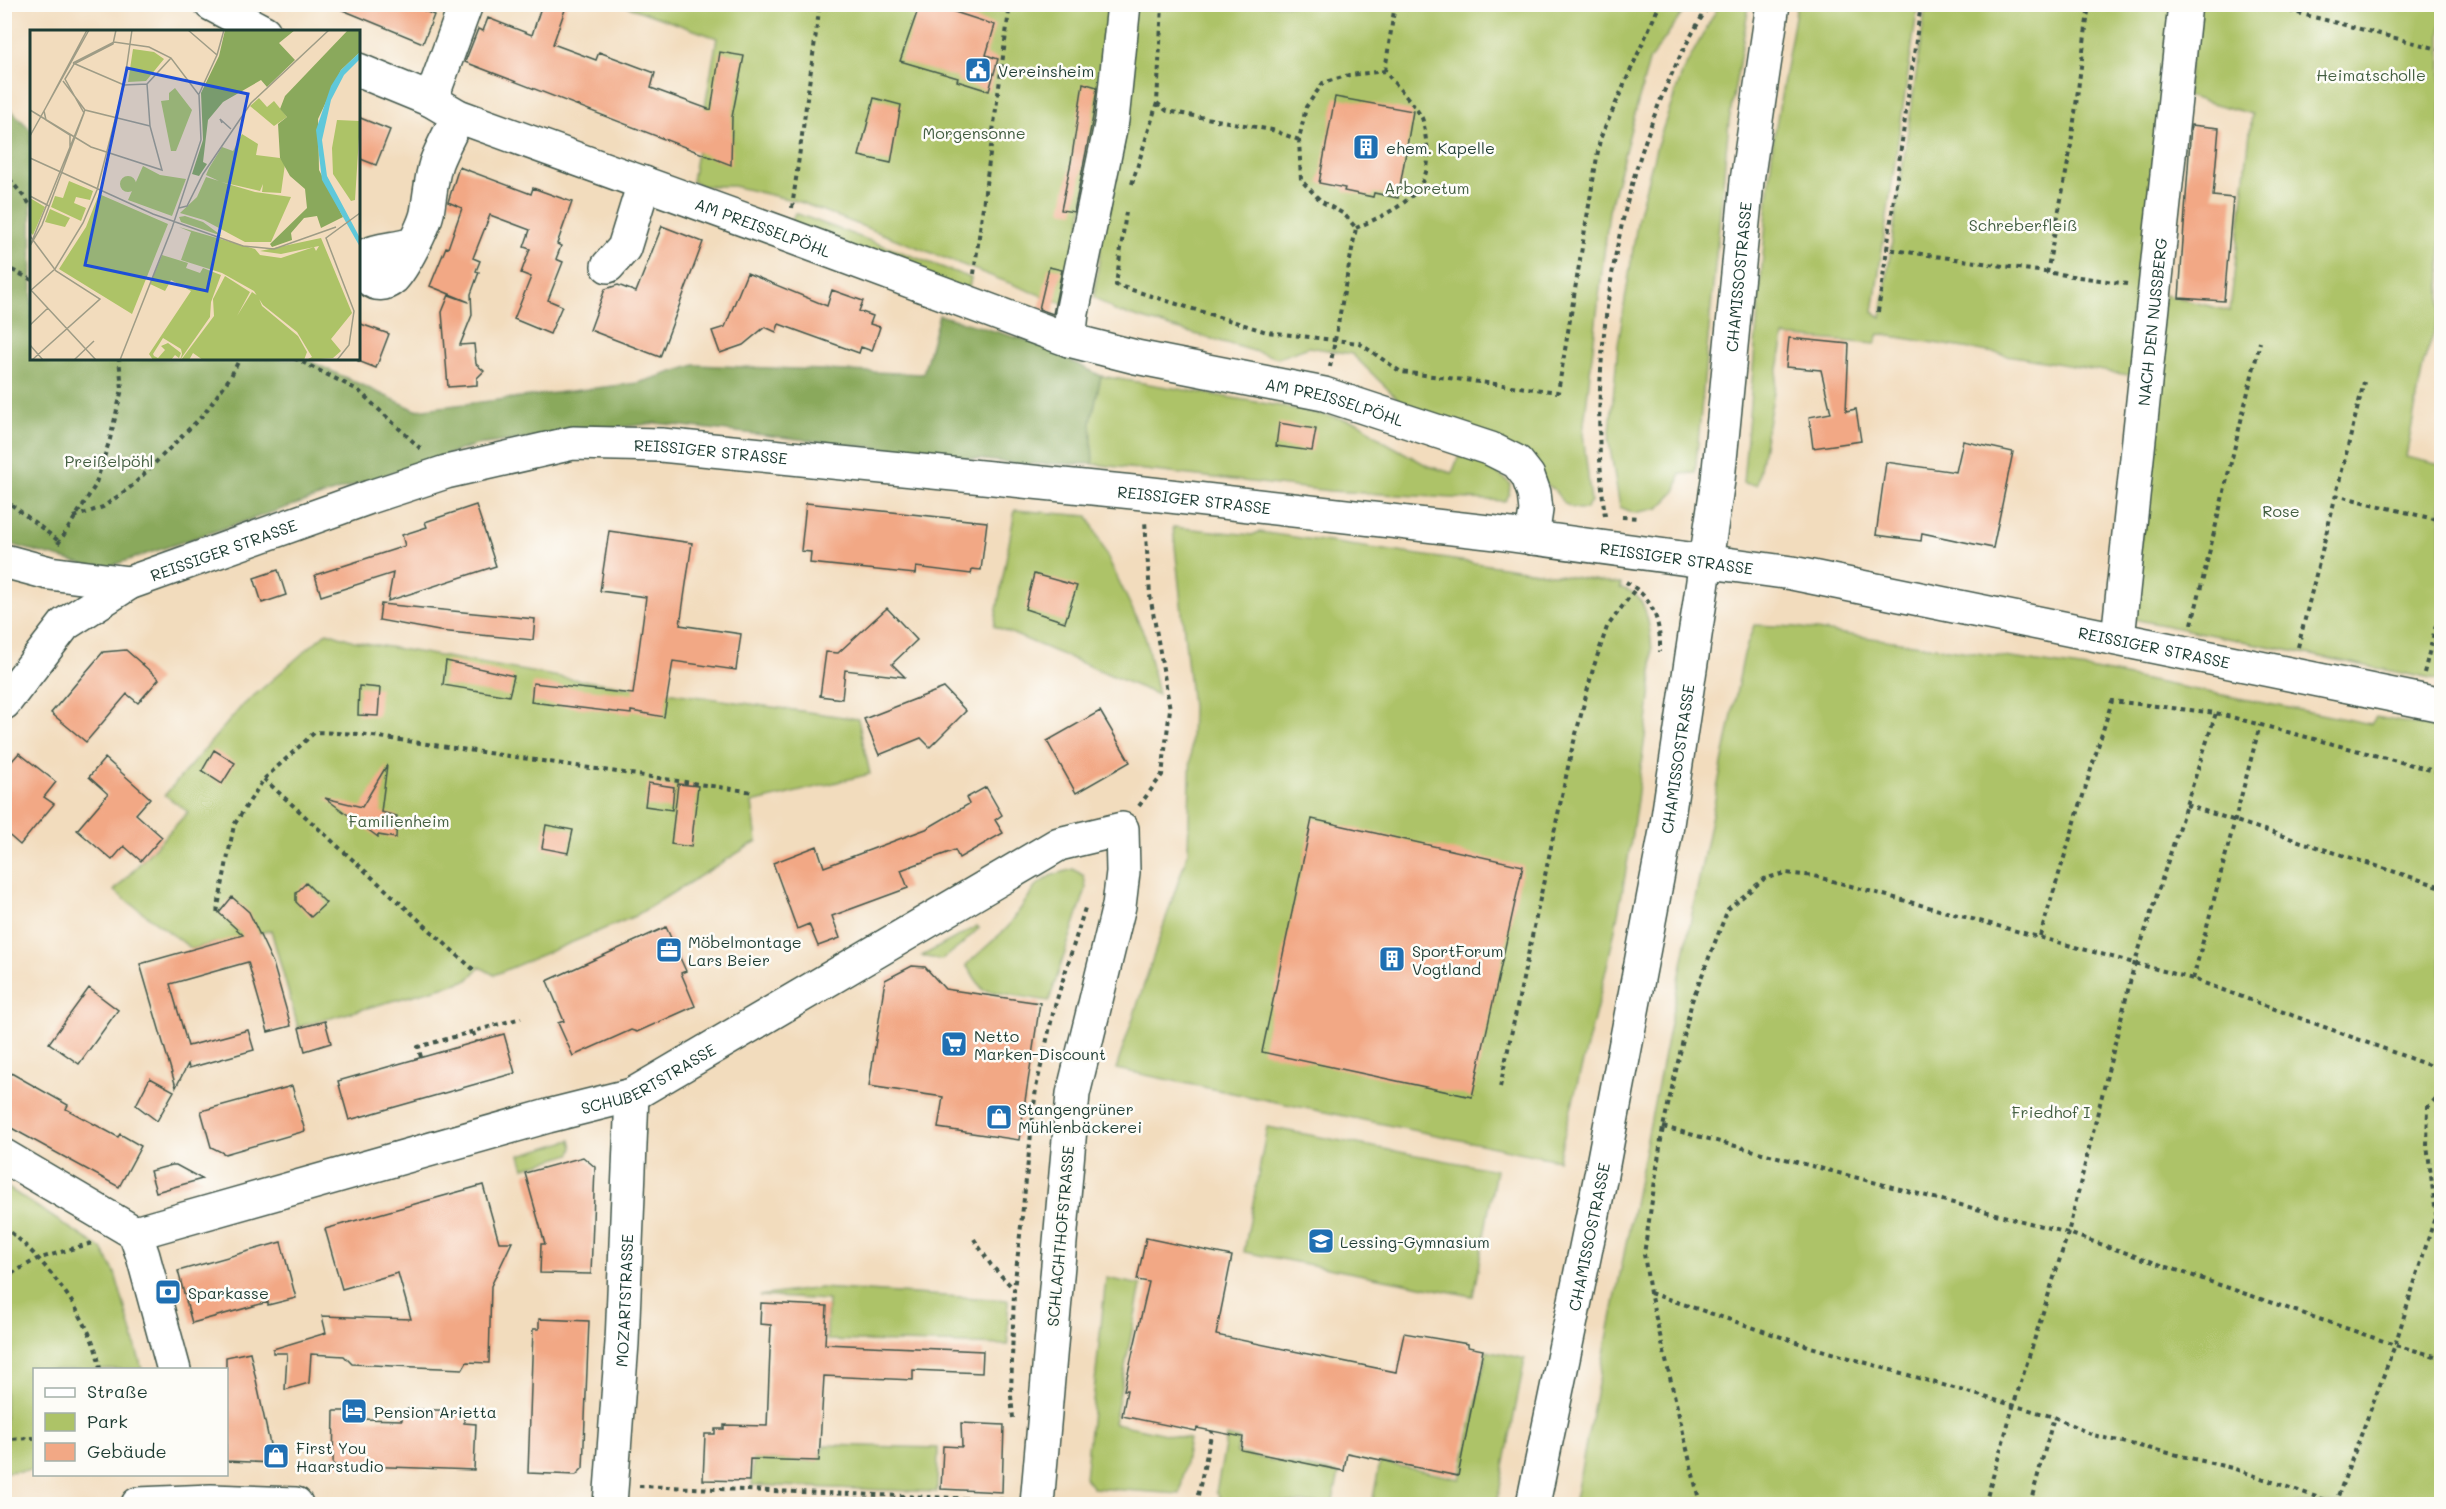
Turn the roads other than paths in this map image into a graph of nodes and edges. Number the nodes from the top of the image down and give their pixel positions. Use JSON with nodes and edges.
{"nodes":[{"id":1,"x":211,"y":4,"type":"edge"},
{"id":2,"x":466,"y":4,"type":"edge"},
{"id":3,"x":1124,"y":4,"type":"edge"},
{"id":4,"x":1773,"y":4,"type":"edge"},
{"id":5,"x":2185,"y":4,"type":"edge"},
{"id":6,"x":258,"y":30,"type":"edge"},
{"id":7,"x":360,"y":71,"type":"edge"},
{"id":8,"x":444,"y":108,"type":"junction"},
{"id":9,"x":644,"y":183,"type":"junction"},
{"id":10,"x":412,"y":244,"type":"dead end"},
{"id":11,"x":608,"y":266,"type":"dead end"},
{"id":12,"x":1069,"y":340,"type":"junction"},
{"id":13,"x":1532,"y":538,"type":"junction"},
{"id":14,"x":1706,"y":560,"type":"junction"},
{"id":15,"x":4,"y":561,"type":"edge"},
{"id":16,"x":129,"y":583,"type":"junction"},
{"id":17,"x":2118,"y":638,"type":"junction"},
{"id":18,"x":4,"y":703,"type":"edge"},
{"id":19,"x":2429,"y":703,"type":"edge"},
{"id":20,"x":1122,"y":829,"type":"joint"},
{"id":21,"x":632,"y":1095,"type":"junction"},
{"id":22,"x":4,"y":1156,"type":"edge"},
{"id":23,"x":135,"y":1233,"type":"junction"},
{"id":24,"x":173,"y":1368,"type":"edge"},
{"id":25,"x":208,"y":1493,"type":"edge"},
{"id":26,"x":611,"y":1495,"type":"edge"},
{"id":27,"x":1037,"y":1502,"type":"edge"},
{"id":28,"x":138,"y":1504,"type":"edge"},
{"id":29,"x":296,"y":1504,"type":"edge"},
{"id":30,"x":1533,"y":1504,"type":"edge"}],
"edges":[{"from":1,"to":6,"type":"street"},
{"from":2,"to":8,"type":"street"},
{"from":3,"to":12,"type":"street"},
{"from":4,"to":14,"type":"street","name":"CHAMISSOSTRASSE"},
{"from":5,"to":17,"type":"street","name":"NACH DEN NUSSBERG"},
{"from":7,"to":8,"type":"street","name":"AM PREISSELPÖHL"},
{"from":8,"to":9,"type":"street","name":"AM PREISSELPÖHL"},
{"from":8,"to":10,"type":"street"},
{"from":9,"to":11,"type":"street"},
{"from":9,"to":12,"type":"street","name":"AM PREISSELPÖHL"},
{"from":12,"to":13,"type":"street","name":"AM PREISSELPÖHL"},
{"from":13,"to":14,"type":"street","name":"REISSIGER STRASSE"},
{"from":13,"to":16,"type":"street","name":"REISSIGER STRASSE"},
{"from":14,"to":17,"type":"street","name":"REISSIGER STRASSE"},
{"from":14,"to":30,"type":"street","name":"CHAMISSOSTRASSE"},
{"from":15,"to":16,"type":"street"},
{"from":16,"to":18,"type":"street","name":"REISSIGER STRASSE"},
{"from":17,"to":19,"type":"street","name":"REISSIGER STRASSE"},
{"from":20,"to":21,"type":"street","name":"SCHUBERTSTRASSE"},
{"from":20,"to":27,"type":"street","name":"SCHLACHTHOFSTRASSE"},
{"from":21,"to":23,"type":"street","name":"SCHUBERTSTRASSE"},
{"from":21,"to":26,"type":"street","name":"MOZARTSTRASSE"},
{"from":22,"to":23,"type":"street"},
{"from":23,"to":24,"type":"street"},
{"from":25,"to":28,"type":"street"},
{"from":25,"to":29,"type":"street"}]}
